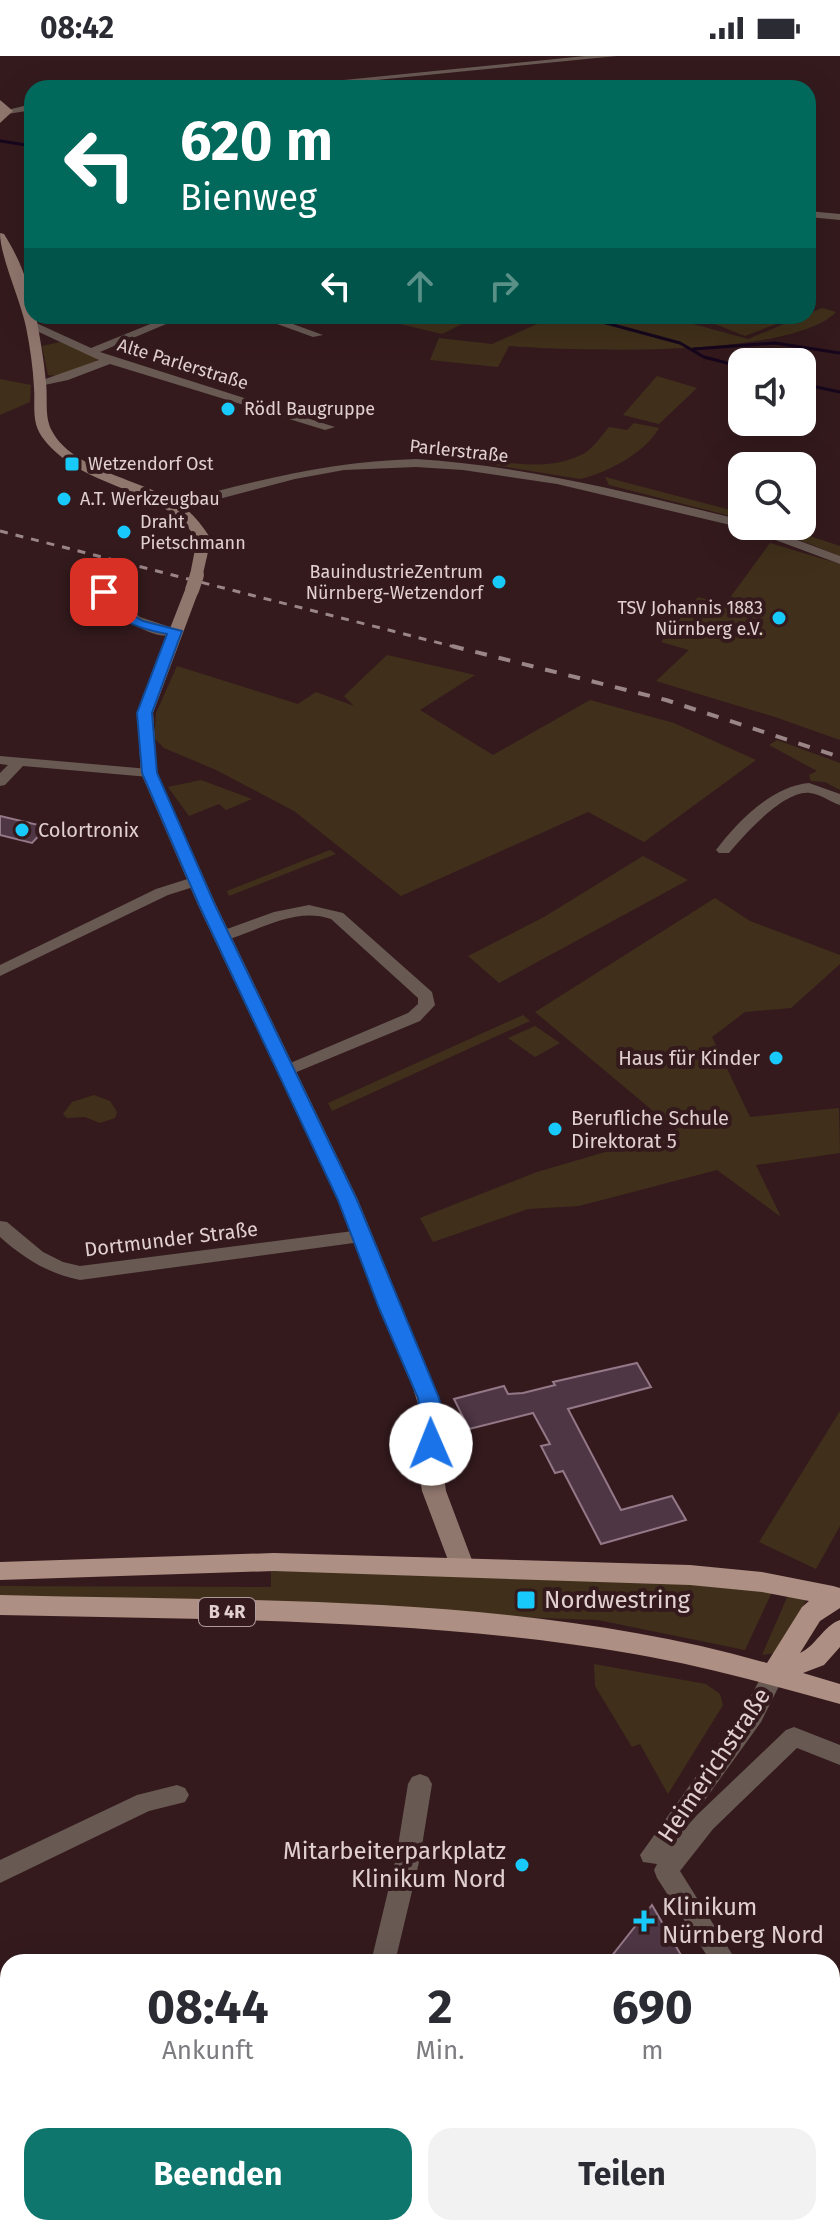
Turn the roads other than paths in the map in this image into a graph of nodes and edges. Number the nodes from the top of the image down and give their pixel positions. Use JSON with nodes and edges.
{"nodes":[{"id":1,"x":613,"y":56,"type":"edge"},
{"id":2,"x":354,"y":80,"type":"edge"},
{"id":3,"x":24,"y":108,"type":"edge"},
{"id":4,"x":3,"y":111,"type":"edge"},
{"id":5,"x":816,"y":215,"type":"edge"},
{"id":6,"x":840,"y":217,"type":"edge"},
{"id":7,"x":0,"y":236,"type":"edge"},
{"id":8,"x":24,"y":302,"type":"edge"},
{"id":9,"x":30,"y":324,"type":"joint"},
{"id":10,"x":160,"y":324,"type":"edge"},
{"id":11,"x":284,"y":324,"type":"edge"},
{"id":12,"x":317,"y":335,"type":"dead end"},
{"id":13,"x":92,"y":351,"type":"junction"},
{"id":14,"x":109,"y":360,"type":"junction"},
{"id":15,"x":40,"y":383,"type":"junction"},
{"id":16,"x":329,"y":427,"type":"dead end"},
{"id":17,"x":173,"y":507,"type":"junction"},
{"id":18,"x":728,"y":521,"type":"edge"},
{"id":19,"x":786,"y":540,"type":"edge"},
{"id":20,"x":840,"y":560,"type":"edge"},
{"id":21,"x":104,"y":592,"type":"dead end"},
{"id":22,"x":175,"y":631,"type":"junction"},
{"id":23,"x":0,"y":760,"type":"edge"},
{"id":24,"x":18,"y":763,"type":"junction"},
{"id":25,"x":149,"y":773,"type":"junction"},
{"id":26,"x":0,"y":782,"type":"edge"},
{"id":27,"x":840,"y":800,"type":"edge"},
{"id":28,"x":724,"y":850,"type":"dead end"},
{"id":29,"x":197,"y":881,"type":"junction"},
{"id":30,"x":222,"y":936,"type":"junction"},
{"id":31,"x":0,"y":971,"type":"edge"},
{"id":32,"x":287,"y":1071,"type":"junction"},
{"id":33,"x":0,"y":1227,"type":"edge"},
{"id":34,"x":361,"y":1236,"type":"junction"},
{"id":35,"x":463,"y":1568,"type":"junction"},
{"id":36,"x":0,"y":1571,"type":"edge"},
{"id":37,"x":838,"y":1601,"type":"edge"},
{"id":38,"x":0,"y":1605,"type":"edge"},
{"id":39,"x":840,"y":1630,"type":"edge"},
{"id":40,"x":774,"y":1674,"type":"junction"},
{"id":41,"x":840,"y":1694,"type":"edge"},
{"id":42,"x":840,"y":1755,"type":"edge"},
{"id":43,"x":420,"y":1784,"type":"dead end"},
{"id":44,"x":177,"y":1795,"type":"dead end"},
{"id":45,"x":659,"y":1863,"type":"junction"},
{"id":46,"x":0,"y":1872,"type":"edge"},
{"id":47,"x":385,"y":1954,"type":"edge"},
{"id":48,"x":720,"y":1954,"type":"edge"}],
"edges":[{"from":1,"to":2,"type":"street"},
{"from":3,"to":4,"type":"street"},
{"from":5,"to":6,"type":"street"},
{"from":7,"to":8,"type":"street"},
{"from":9,"to":13,"type":"street","name":"Alte Parlerstraße"},
{"from":9,"to":15,"type":"street"},
{"from":10,"to":13,"type":"street"},
{"from":11,"to":12,"type":"street"},
{"from":13,"to":14,"type":"street","name":"Alte Parlerstraße"},
{"from":14,"to":15,"type":"street"},
{"from":14,"to":16,"type":"street","name":"Alte Parlerstraße"},
{"from":15,"to":17,"type":"street"},
{"from":17,"to":18,"type":"street","name":"Parlerstraße"},
{"from":17,"to":22,"type":"street"},
{"from":19,"to":20,"type":"street"},
{"from":21,"to":22,"type":"street"},
{"from":22,"to":25,"type":"street"},
{"from":23,"to":24,"type":"street"},
{"from":24,"to":25,"type":"street"},
{"from":24,"to":26,"type":"street"},
{"from":25,"to":29,"type":"street"},
{"from":27,"to":28,"type":"street"},
{"from":29,"to":30,"type":"street"},
{"from":29,"to":31,"type":"street"},
{"from":30,"to":32,"type":"street"},
{"from":30,"to":32,"type":"street"},
{"from":32,"to":34,"type":"street"},
{"from":33,"to":34,"type":"street","name":"Dortmunder Straße"},
{"from":34,"to":35,"type":"street"},
{"from":35,"to":36,"type":"main road"},
{"from":35,"to":37,"type":"main road"},
{"from":37,"to":40,"type":"main road"},
{"from":38,"to":40,"type":"main road","number":"B 4R"},
{"from":39,"to":40,"type":"main road"},
{"from":40,"to":41,"type":"main road","number":"B 4R"},
{"from":40,"to":45,"type":"street","name":"Heimerichstraße"},
{"from":42,"to":45,"type":"street"},
{"from":43,"to":47,"type":"street"},
{"from":44,"to":46,"type":"street"},
{"from":45,"to":48,"type":"street","name":"Heimerichstraße"}]}
